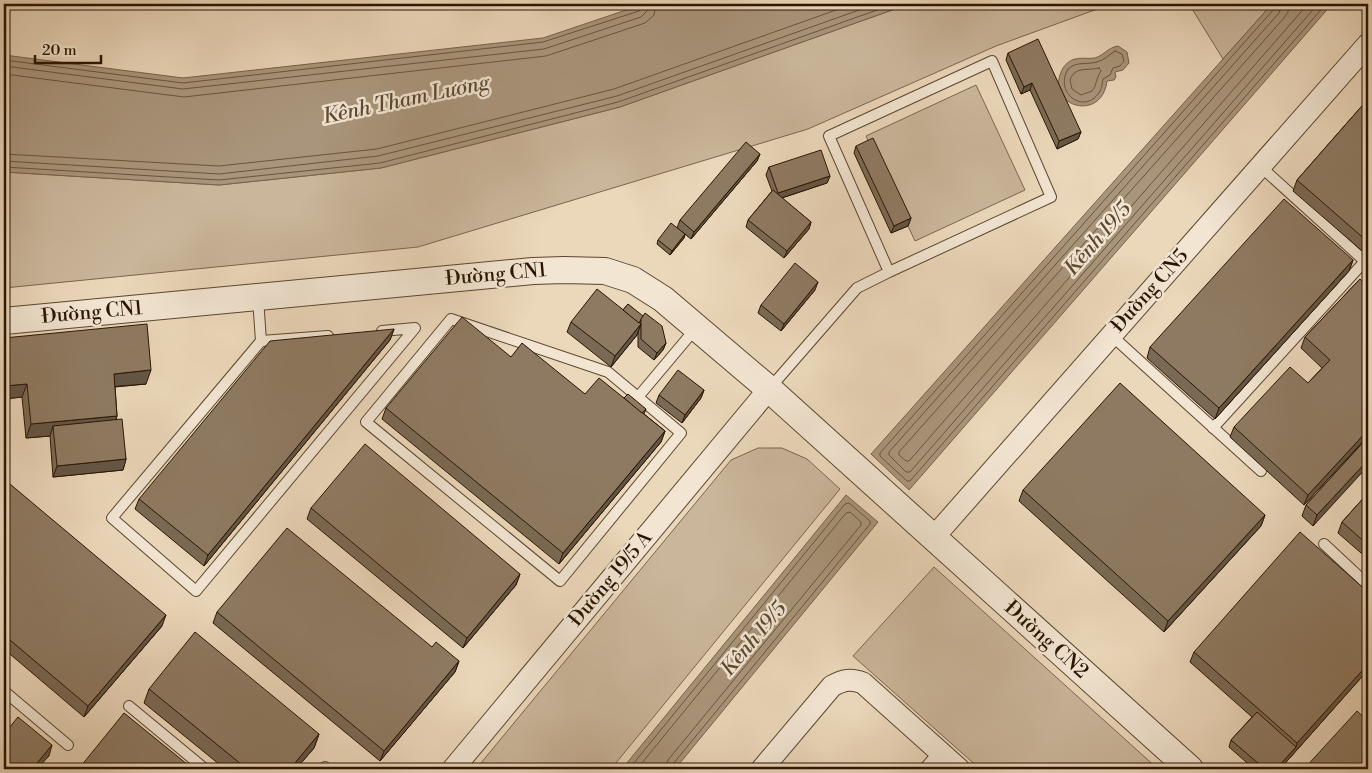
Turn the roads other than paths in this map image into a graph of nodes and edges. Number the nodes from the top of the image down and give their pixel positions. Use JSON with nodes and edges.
{"nodes":[{"id":1,"x":1368,"y":44,"type":"edge"},
{"id":2,"x":1260,"y":166,"type":"junction"},
{"id":3,"x":1366,"y":262,"type":"edge"},
{"id":4,"x":889,"y":272,"type":"junction"},
{"id":5,"x":258,"y":297,"type":"junction"},
{"id":6,"x":4,"y":321,"type":"edge"},
{"id":7,"x":696,"y":327,"type":"junction"},
{"id":8,"x":367,"y":332,"type":"edge"},
{"id":9,"x":338,"y":335,"type":"edge"},
{"id":10,"x":1111,"y":335,"type":"junction"},
{"id":11,"x":262,"y":341,"type":"junction"},
{"id":12,"x":769,"y":390,"type":"junction"},
{"id":13,"x":638,"y":398,"type":"junction"},
{"id":14,"x":1213,"y":428,"type":"junction"},
{"id":15,"x":1261,"y":471,"type":"dead end"},
{"id":16,"x":903,"y":510,"type":"joint"},
{"id":17,"x":933,"y":538,"type":"junction"},
{"id":18,"x":1324,"y":544,"type":"dead end"},
{"id":19,"x":1368,"y":585,"type":"edge"},
{"id":20,"x":4,"y":691,"type":"edge"},
{"id":21,"x":129,"y":706,"type":"dead end"},
{"id":22,"x":68,"y":745,"type":"dead end"},
{"id":23,"x":939,"y":752,"type":"junction"},
{"id":24,"x":205,"y":769,"type":"edge"},
{"id":25,"x":323,"y":769,"type":"edge"},
{"id":26,"x":327,"y":769,"type":"edge"},
{"id":27,"x":453,"y":769,"type":"edge"},
{"id":28,"x":762,"y":769,"type":"edge"},
{"id":29,"x":924,"y":769,"type":"edge"},
{"id":30,"x":959,"y":769,"type":"edge"},
{"id":31,"x":1190,"y":769,"type":"edge"}],
"edges":[{"from":1,"to":2,"type":"street","name":"Đường CN5"},
{"from":2,"to":3,"type":"lane"},
{"from":2,"to":10,"type":"street","name":"Đường CN5"},
{"from":3,"to":14,"type":"lane"},
{"from":4,"to":4,"type":"lane"},
{"from":4,"to":12,"type":"lane"},
{"from":5,"to":6,"type":"street","name":"Đường CN1"},
{"from":5,"to":7,"type":"street","name":"Đường CN1"},
{"from":5,"to":11,"type":"lane"},
{"from":7,"to":12,"type":"street","name":"Đường CN1"},
{"from":7,"to":13,"type":"lane"},
{"from":8,"to":11,"type":"lane"},
{"from":9,"to":11,"type":"lane"},
{"from":10,"to":14,"type":"lane"},
{"from":10,"to":17,"type":"street","name":"Đường CN5"},
{"from":12,"to":16,"type":"street","name":"Đường CN1"},
{"from":12,"to":27,"type":"street","name":"Đường 19/5 A"},
{"from":13,"to":13,"type":"lane"},
{"from":14,"to":15,"type":"lane"},
{"from":16,"to":17,"type":"street","name":"Đường CN2"},
{"from":17,"to":31,"type":"street","name":"Đường CN2"},
{"from":18,"to":19,"type":"lane"},
{"from":20,"to":22,"type":"lane"},
{"from":21,"to":24,"type":"lane"},
{"from":23,"to":28,"type":"street"},
{"from":23,"to":29,"type":"lane"},
{"from":23,"to":30,"type":"street"},
{"from":25,"to":26,"type":"lane"}]}
